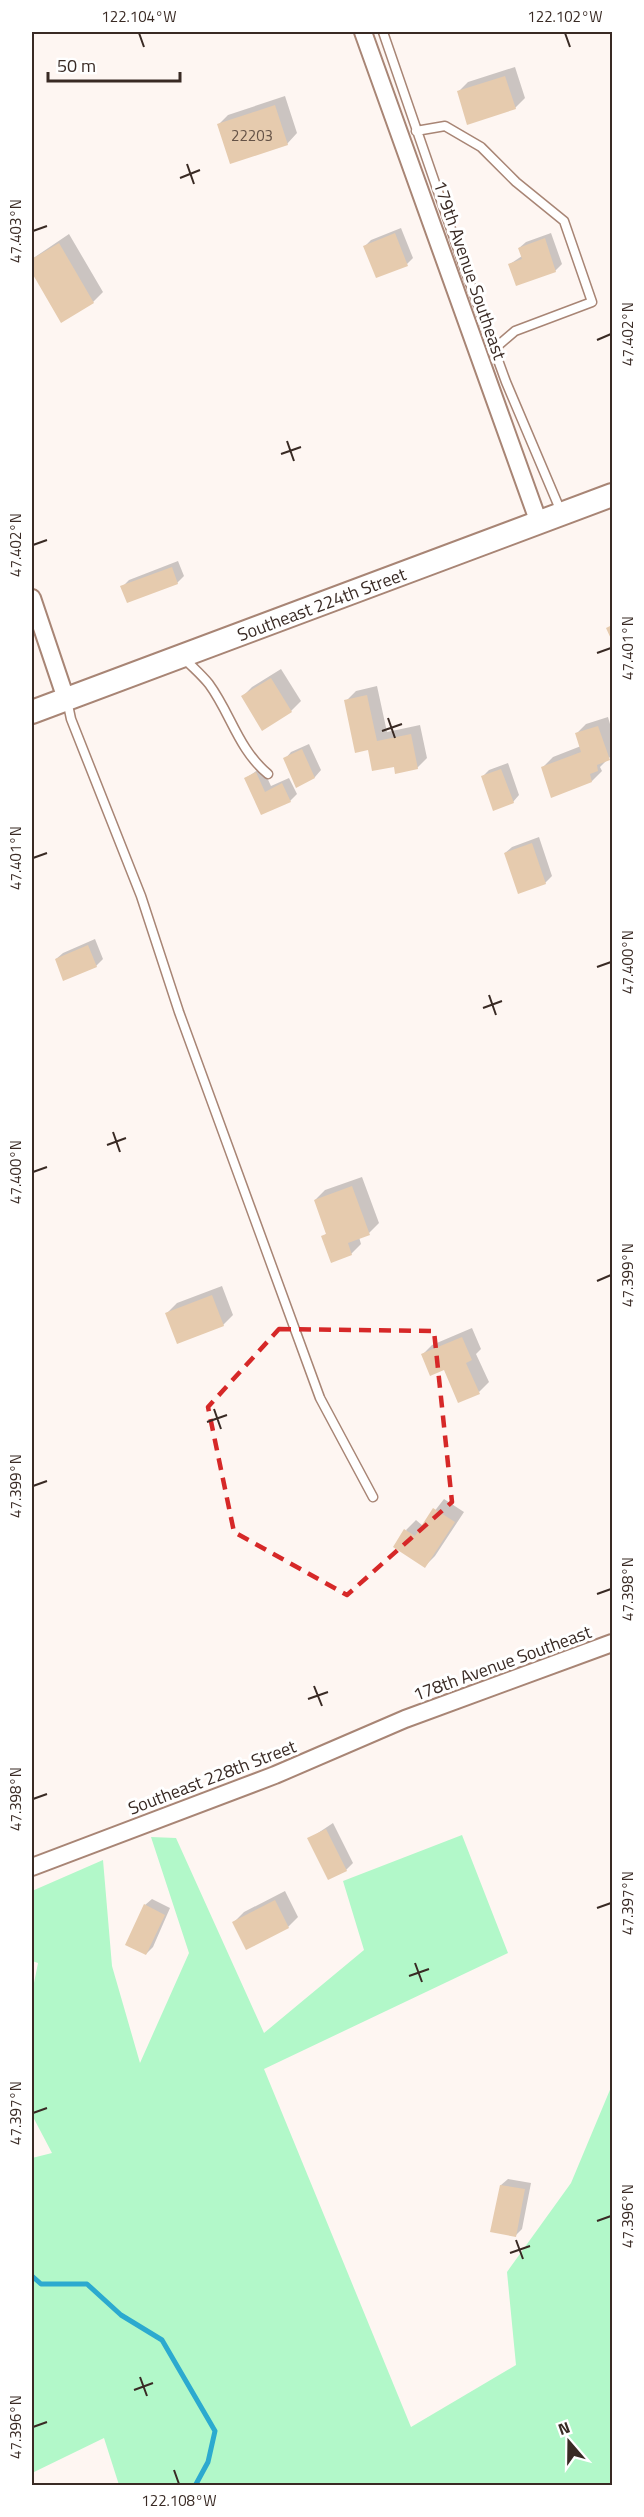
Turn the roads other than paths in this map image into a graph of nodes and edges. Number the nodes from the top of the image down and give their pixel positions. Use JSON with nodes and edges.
{"nodes":[{"id":1,"x":363,"y":32,"type":"edge"},
{"id":2,"x":383,"y":32,"type":"edge"},
{"id":3,"x":416,"y":131,"type":"junction"},
{"id":4,"x":494,"y":349,"type":"junction"},
{"id":5,"x":612,"y":495,"type":"edge"},
{"id":6,"x":562,"y":514,"type":"junction"},
{"id":7,"x":539,"y":523,"type":"junction"},
{"id":8,"x":32,"y":598,"type":"edge"},
{"id":9,"x":182,"y":656,"type":"junction"},
{"id":10,"x":66,"y":699,"type":"junction"},
{"id":11,"x":32,"y":712,"type":"edge"},
{"id":12,"x":268,"y":774,"type":"dead end"},
{"id":13,"x":373,"y":1497,"type":"dead end"},
{"id":14,"x":612,"y":1643,"type":"edge"},
{"id":15,"x":405,"y":1719,"type":"joint"},
{"id":16,"x":32,"y":1867,"type":"edge"}],
"edges":[{"from":1,"to":7,"type":"street","name":"179th Avenue Southeast"},
{"from":2,"to":3,"type":"lane"},
{"from":3,"to":4,"type":"lane"},
{"from":3,"to":4,"type":"lane"},
{"from":4,"to":6,"type":"lane"},
{"from":5,"to":6,"type":"street","name":"Southeast 224th Street"},
{"from":6,"to":7,"type":"street","name":"Southeast 224th Street"},
{"from":7,"to":9,"type":"street","name":"Southeast 224th Street"},
{"from":8,"to":10,"type":"street"},
{"from":9,"to":10,"type":"street","name":"Southeast 224th Street"},
{"from":9,"to":12,"type":"lane"},
{"from":10,"to":11,"type":"street","name":"Southeast 224th Street"},
{"from":10,"to":13,"type":"lane"},
{"from":14,"to":15,"type":"street","name":"178th Avenue Southeast"},
{"from":15,"to":16,"type":"street","name":"Southeast 228th Street"}]}
